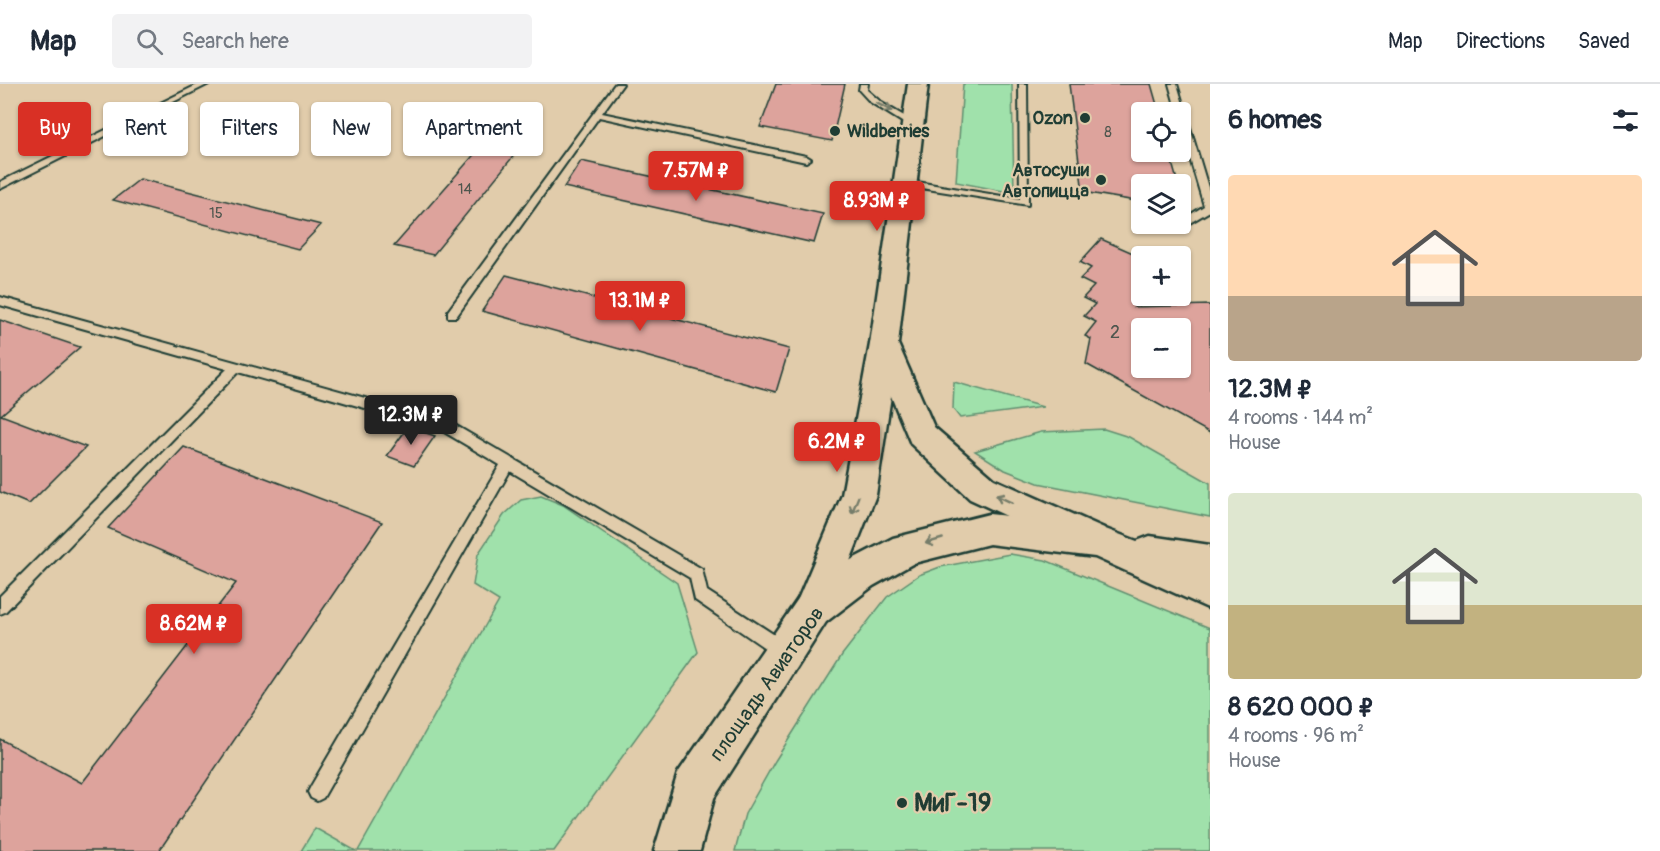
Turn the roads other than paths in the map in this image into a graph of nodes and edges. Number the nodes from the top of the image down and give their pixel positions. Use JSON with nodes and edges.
{"nodes":[{"id":1,"x":205,"y":84,"type":"edge"},
{"id":2,"x":620,"y":84,"type":"edge"},
{"id":3,"x":864,"y":84,"type":"edge"},
{"id":4,"x":918,"y":84,"type":"edge"},
{"id":5,"x":1023,"y":84,"type":"edge"},
{"id":6,"x":1173,"y":84,"type":"edge"},
{"id":7,"x":596,"y":114,"type":"junction"},
{"id":8,"x":913,"y":125,"type":"junction"},
{"id":9,"x":806,"y":159,"type":"dead end"},
{"id":10,"x":906,"y":183,"type":"junction"},
{"id":11,"x":0,"y":186,"type":"edge"},
{"id":12,"x":1209,"y":202,"type":"edge"},
{"id":13,"x":1191,"y":218,"type":"edge"},
{"id":14,"x":0,"y":301,"type":"edge"},
{"id":15,"x":452,"y":314,"type":"dead end"},
{"id":16,"x":884,"y":344,"type":"junction"},
{"id":17,"x":235,"y":368,"type":"junction"},
{"id":18,"x":508,"y":463,"type":"junction"},
{"id":19,"x":1102,"y":543,"type":"junction"},
{"id":20,"x":1210,"y":561,"type":"edge"},
{"id":21,"x":1210,"y":592,"type":"edge"},
{"id":22,"x":0,"y":607,"type":"edge"},
{"id":23,"x":813,"y":609,"type":"junction"},
{"id":24,"x":785,"y":652,"type":"junction"},
{"id":25,"x":694,"y":789,"type":"junction"},
{"id":26,"x":317,"y":792,"type":"dead end"},
{"id":27,"x":652,"y":851,"type":"edge"},
{"id":28,"x":677,"y":851,"type":"edge"}],
"edges":[{"from":1,"to":11,"type":"lane"},
{"from":2,"to":7,"type":"lane"},
{"from":3,"to":8,"type":"lane","one_way":true},
{"from":4,"to":8,"type":"main road"},
{"from":5,"to":10,"type":"lane"},
{"from":6,"to":12,"type":"lane"},
{"from":7,"to":9,"type":"lane"},
{"from":7,"to":15,"type":"lane"},
{"from":8,"to":10,"type":"main road"},
{"from":10,"to":16,"type":"main road"},
{"from":12,"to":13,"type":"lane"},
{"from":14,"to":17,"type":"lane"},
{"from":19,"to":16,"type":"main road","one_way":true},
{"from":16,"to":23,"type":"main road","one_way":true},
{"from":17,"to":18,"type":"lane"},
{"from":17,"to":22,"type":"lane"},
{"from":18,"to":24,"type":"lane"},
{"from":18,"to":26,"type":"lane"},
{"from":19,"to":20,"type":"main road"},
{"from":19,"to":21,"type":"main road","name":"площадь Авиаторов"},
{"from":19,"to":23,"type":"main road","name":"площадь Авиаторов","one_way":true},
{"from":23,"to":24,"type":"main road","name":"площадь Авиаторов"},
{"from":24,"to":25,"type":"main road","name":"площадь Авиаторов"},
{"from":25,"to":27,"type":"main road"},
{"from":25,"to":28,"type":"main road","name":"площадь Авиаторов"}]}
